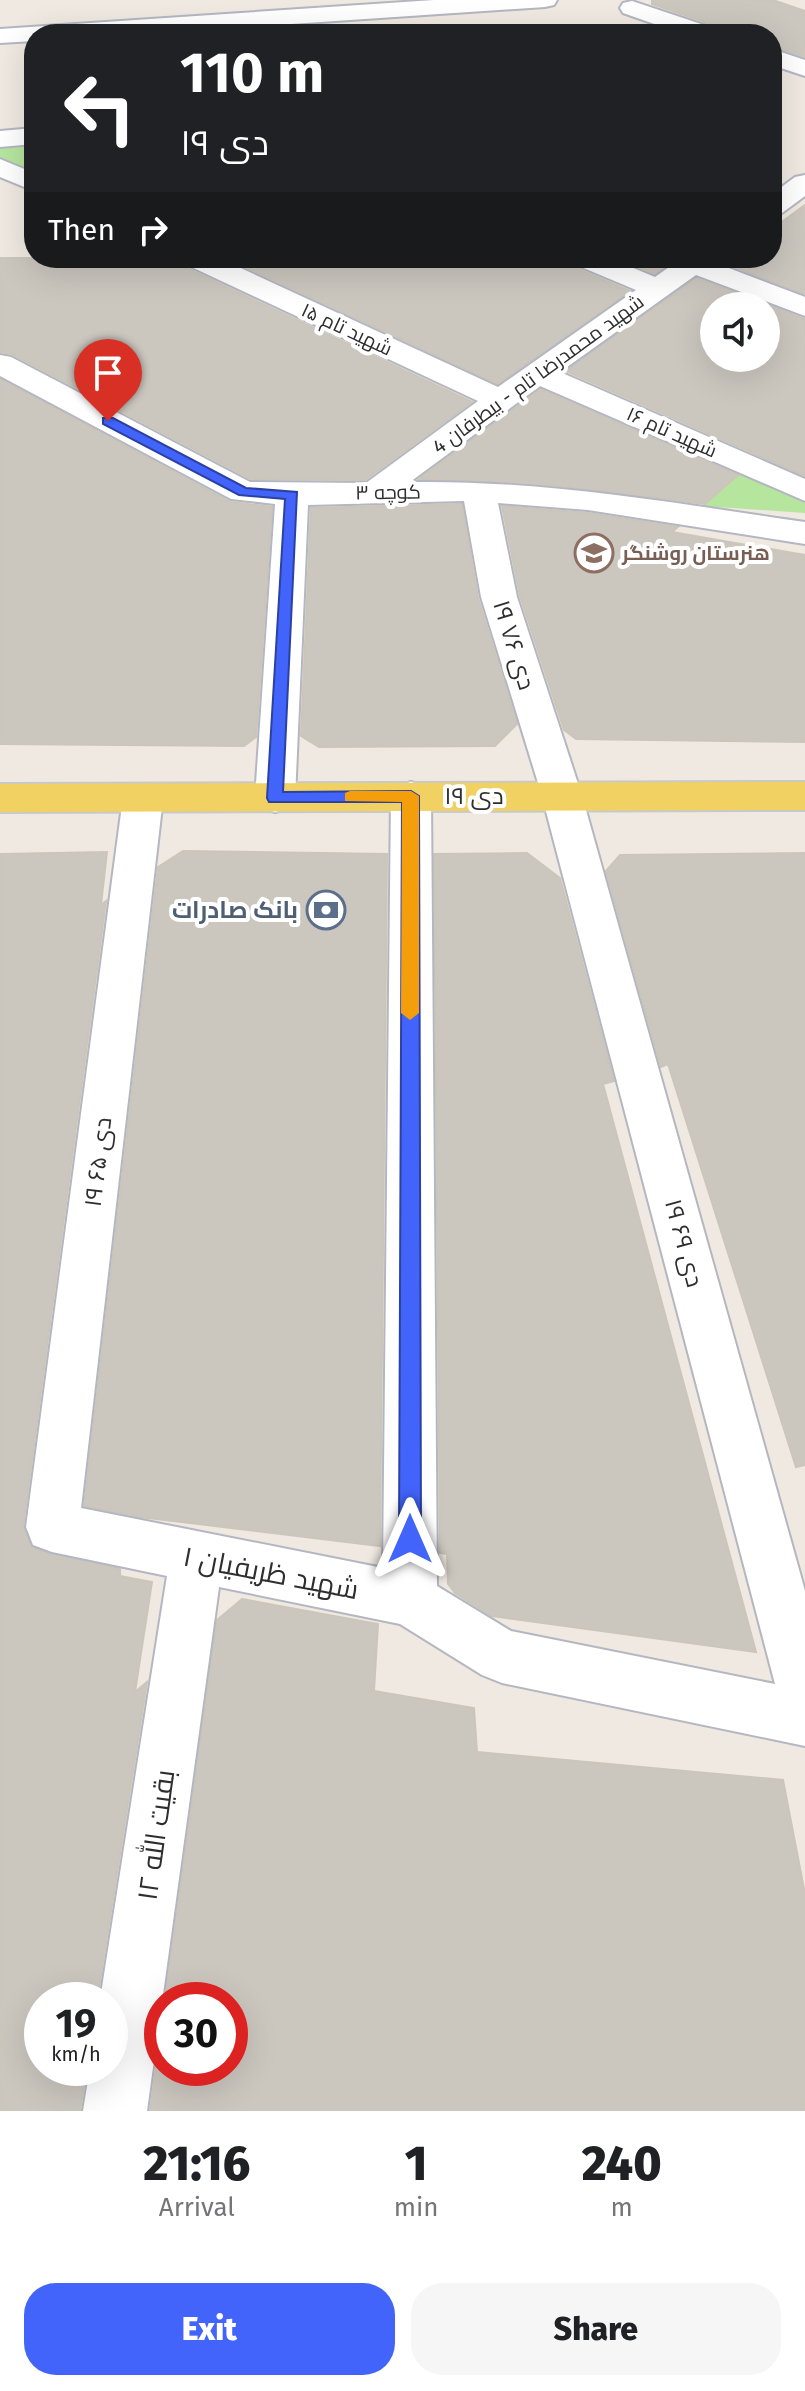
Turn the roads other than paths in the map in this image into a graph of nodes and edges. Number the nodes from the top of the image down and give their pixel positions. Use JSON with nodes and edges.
{"nodes":[{"id":1,"x":545,"y":0,"type":"edge"},
{"id":2,"x":632,"y":8,"type":"dead end"},
{"id":3,"x":368,"y":15,"type":"edge"},
{"id":4,"x":136,"y":24,"type":"edge"},
{"id":5,"x":678,"y":24,"type":"edge"},
{"id":6,"x":24,"y":32,"type":"edge"},
{"id":7,"x":0,"y":36,"type":"edge"},
{"id":8,"x":782,"y":60,"type":"edge"},
{"id":9,"x":805,"y":68,"type":"edge"},
{"id":10,"x":24,"y":137,"type":"edge"},
{"id":11,"x":0,"y":139,"type":"edge"},
{"id":12,"x":0,"y":167,"type":"edge"},
{"id":13,"x":24,"y":178,"type":"edge"},
{"id":14,"x":216,"y":268,"type":"edge"},
{"id":15,"x":608,"y":268,"type":"edge"},
{"id":16,"x":687,"y":268,"type":"edge"},
{"id":17,"x":713,"y":268,"type":"edge"},
{"id":18,"x":657,"y":288,"type":"junction"},
{"id":19,"x":805,"y":307,"type":"edge"},
{"id":20,"x":0,"y":364,"type":"edge"},
{"id":21,"x":538,"y":374,"type":"junction"},
{"id":22,"x":500,"y":400,"type":"junction"},
{"id":23,"x":479,"y":491,"type":"junction"},
{"id":24,"x":805,"y":491,"type":"edge"},
{"id":25,"x":376,"y":492,"type":"junction"},
{"id":26,"x":292,"y":495,"type":"junction"},
{"id":27,"x":805,"y":533,"type":"edge"},
{"id":28,"x":411,"y":796,"type":"junction"},
{"id":29,"x":562,"y":796,"type":"junction"},
{"id":30,"x":805,"y":796,"type":"edge"},
{"id":31,"x":0,"y":798,"type":"edge"},
{"id":32,"x":143,"y":798,"type":"junction"},
{"id":33,"x":275,"y":798,"type":"junction"},
{"id":34,"x":52,"y":1527,"type":"joint"},
{"id":35,"x":196,"y":1559,"type":"junction"},
{"id":36,"x":410,"y":1600,"type":"junction"},
{"id":37,"x":805,"y":1690,"type":"edge"},
{"id":38,"x":805,"y":1718,"type":"edge"},
{"id":39,"x":115,"y":2111,"type":"edge"}],
"edges":[{"from":1,"to":3,"type":"street"},
{"from":2,"to":5,"type":"street"},
{"from":3,"to":4,"type":"street"},
{"from":6,"to":7,"type":"street"},
{"from":8,"to":9,"type":"street"},
{"from":10,"to":11,"type":"street"},
{"from":12,"to":13,"type":"street"},
{"from":14,"to":22,"type":"street","name":"شهید تام ۱۵"},
{"from":15,"to":18,"type":"street"},
{"from":16,"to":18,"type":"street","name":"شهید محمدرضا تام - بیطرفان 4"},
{"from":17,"to":19,"type":"street"},
{"from":18,"to":21,"type":"street","name":"شهید محمدرضا تام - بیطرفان 4"},
{"from":20,"to":26,"type":"street","name":"کوچه ۳"},
{"from":21,"to":22,"type":"street","name":"شهید محمدرضا تام - بیطرفان 4"},
{"from":21,"to":24,"type":"street","name":"شهید تام ۱۶"},
{"from":22,"to":25,"type":"street","name":"شهید محمدرضا تام - بیطرفان 4"},
{"from":23,"to":25,"type":"street","name":"کوچه ۳"},
{"from":23,"to":27,"type":"street","name":"کوچه ۳"},
{"from":23,"to":29,"type":"street","name":"۱۹ دی ۷۶"},
{"from":25,"to":26,"type":"street","name":"کوچه ۳"},
{"from":26,"to":33,"type":"street"},
{"from":28,"to":29,"type":"main road","name":"۱۹ دی"},
{"from":28,"to":33,"type":"main road","name":"۱۹ دی"},
{"from":28,"to":36,"type":"street"},
{"from":29,"to":30,"type":"main road","name":"۱۹ دی"},
{"from":29,"to":37,"type":"street","name":"۱۹ دی ۶۹"},
{"from":31,"to":32,"type":"main road","name":"۱۹ دی"},
{"from":32,"to":33,"type":"main road","name":"۱۹ دی"},
{"from":32,"to":34,"type":"street","name":"۱۹ دی ۶۵"},
{"from":34,"to":35,"type":"street","name":"شهید ظریفیان ۱"},
{"from":35,"to":36,"type":"street","name":"شهید ظریفیان ۱"},
{"from":35,"to":39,"type":"street","name":"بقیت الله ۱۲"},
{"from":36,"to":38,"type":"street","name":"شهید ظریفیان ۱"}]}
